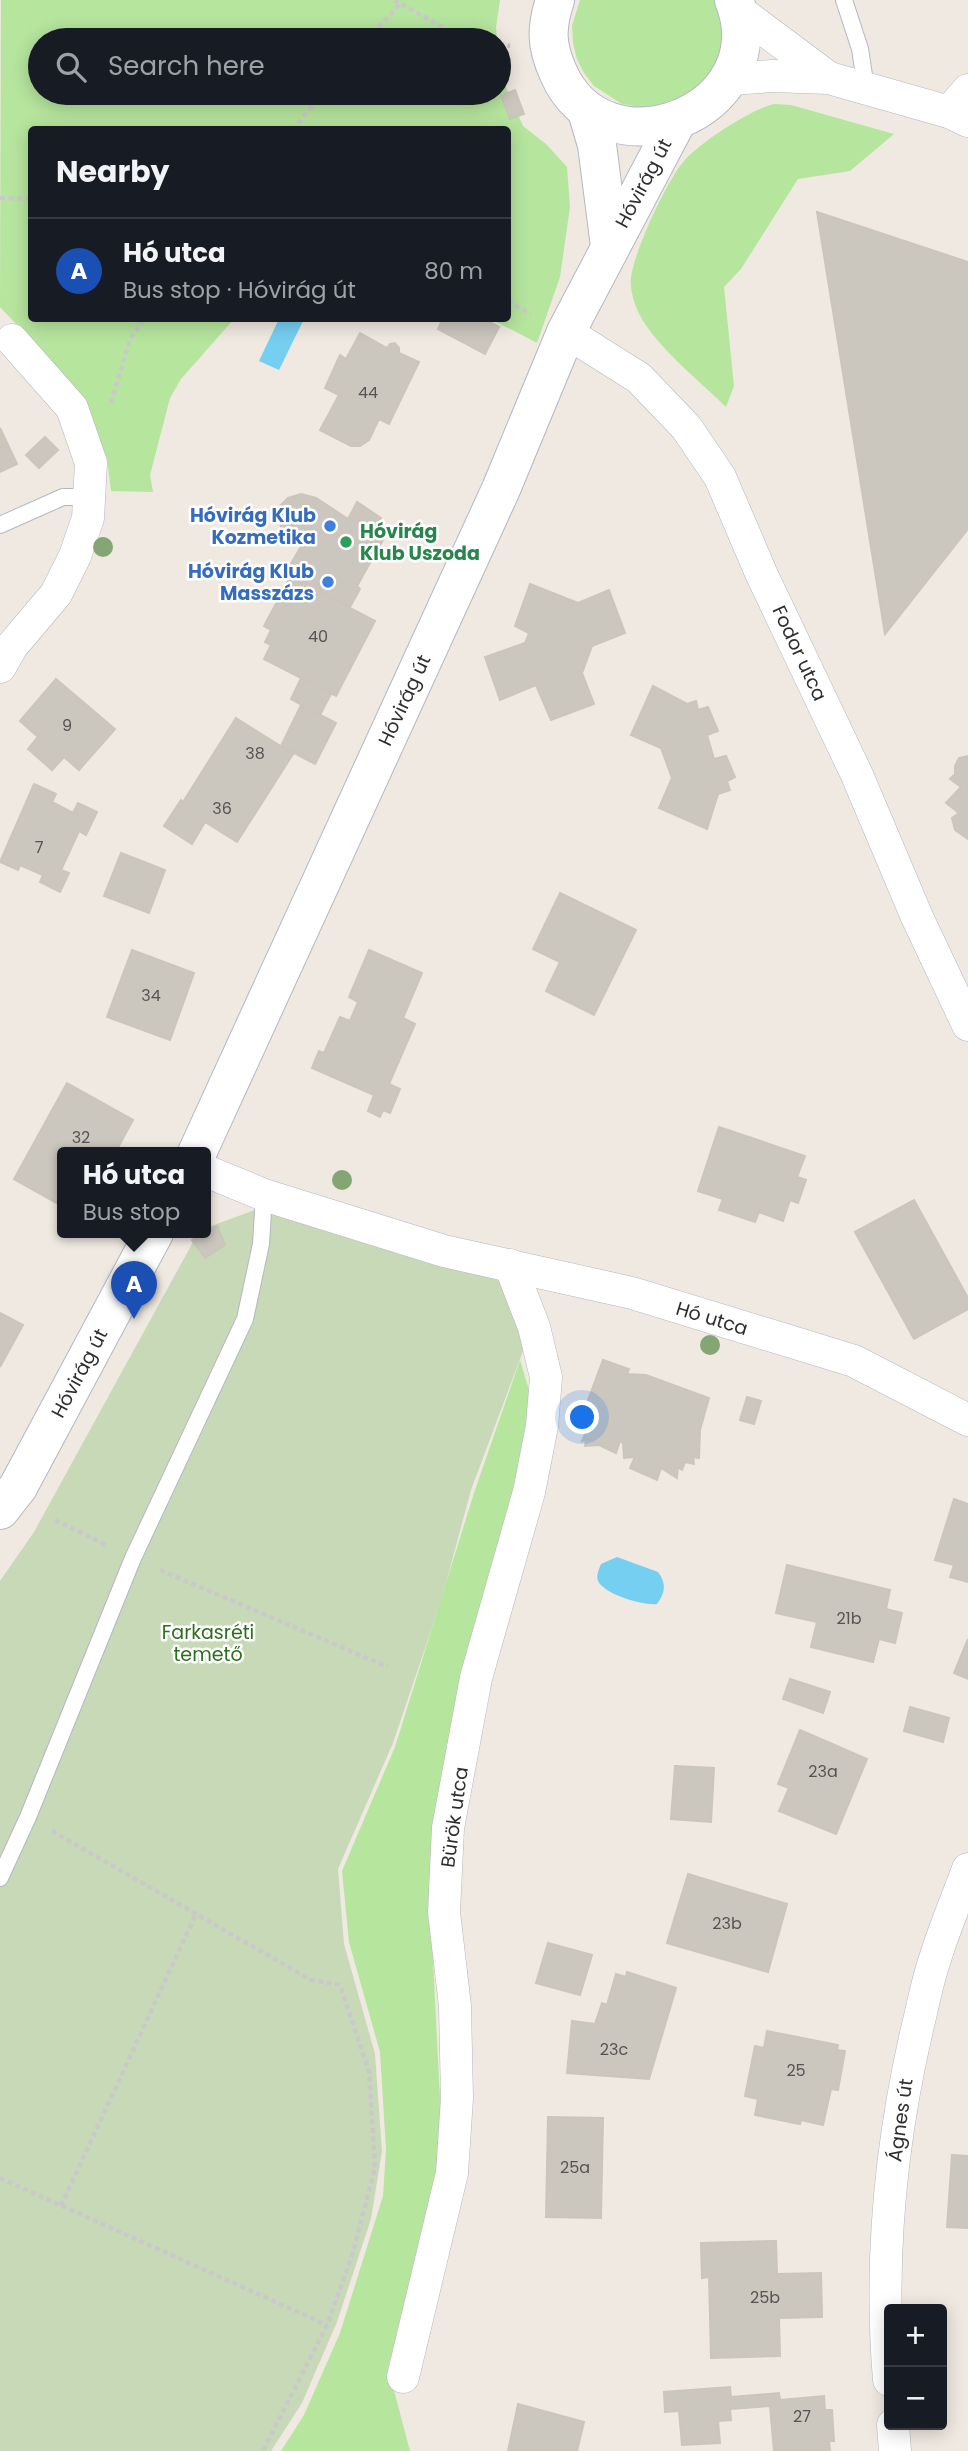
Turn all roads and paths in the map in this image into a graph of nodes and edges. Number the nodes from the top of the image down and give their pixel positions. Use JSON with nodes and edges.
{"nodes":[{"id":1,"x":394,"y":0,"type":"edge"},
{"id":2,"x":844,"y":0,"type":"edge"},
{"id":3,"x":401,"y":3,"type":"junction"},
{"id":4,"x":736,"y":5,"type":"edge"},
{"id":5,"x":547,"y":7,"type":"edge"},
{"id":6,"x":379,"y":28,"type":"edge"},
{"id":7,"x":445,"y":28,"type":"edge"},
{"id":8,"x":829,"y":78,"type":"junction"},
{"id":9,"x":731,"y":79,"type":"junction"},
{"id":10,"x":866,"y":88,"type":"junction"},
{"id":11,"x":313,"y":105,"type":"edge"},
{"id":12,"x":961,"y":108,"type":"edge"},
{"id":13,"x":587,"y":111,"type":"junction"},
{"id":14,"x":677,"y":121,"type":"junction"},
{"id":15,"x":296,"y":126,"type":"edge"},
{"id":16,"x":0,"y":198,"type":"edge"},
{"id":17,"x":28,"y":199,"type":"edge"},
{"id":18,"x":610,"y":246,"type":"junction"},
{"id":19,"x":142,"y":322,"type":"edge"},
{"id":20,"x":566,"y":332,"type":"junction"},
{"id":21,"x":6,"y":335,"type":"edge"},
{"id":22,"x":91,"y":463,"type":"junction"},
{"id":23,"x":89,"y":498,"type":"junction"},
{"id":24,"x":0,"y":525,"type":"edge"},
{"id":25,"x":0,"y":667,"type":"edge"},
{"id":26,"x":968,"y":1025,"type":"edge"},
{"id":27,"x":200,"y":1147,"type":"edge"},
{"id":28,"x":211,"y":1173,"type":"edge"},
{"id":29,"x":264,"y":1195,"type":"junction"},
{"id":30,"x":151,"y":1238,"type":"edge"},
{"id":31,"x":510,"y":1265,"type":"junction"},
{"id":32,"x":968,"y":1420,"type":"edge"},
{"id":33,"x":0,"y":1510,"type":"edge"},
{"id":34,"x":55,"y":1520,"type":"dead end"},
{"id":35,"x":133,"y":1558,"type":"junction"},
{"id":36,"x":388,"y":1667,"type":"dead end"},
{"id":37,"x":28,"y":1817,"type":"junction"},
{"id":38,"x":968,"y":1869,"type":"edge"},
{"id":39,"x":0,"y":1878,"type":"edge"},
{"id":40,"x":196,"y":1913,"type":"junction"},
{"id":41,"x":0,"y":2178,"type":"edge"},
{"id":42,"x":61,"y":2206,"type":"junction"},
{"id":43,"x":327,"y":2325,"type":"junction"},
{"id":44,"x":888,"y":2367,"type":"edge"},
{"id":45,"x":403,"y":2377,"type":"dead end"},
{"id":46,"x":893,"y":2430,"type":"edge"},
{"id":47,"x":263,"y":2451,"type":"edge"},
{"id":48,"x":895,"y":2451,"type":"edge"}],
"edges":[{"from":1,"to":3,"type":"path"},
{"from":2,"to":10,"type":"lane"},
{"from":3,"to":6,"type":"path"},
{"from":3,"to":7,"type":"path"},
{"from":4,"to":8,"type":"street"},
{"from":4,"to":9,"type":"street"},
{"from":5,"to":13,"type":"street"},
{"from":8,"to":9,"type":"street"},
{"from":8,"to":10,"type":"street"},
{"from":9,"to":14,"type":"street"},
{"from":10,"to":12,"type":"street"},
{"from":11,"to":15,"type":"path"},
{"from":13,"to":14,"type":"street"},
{"from":13,"to":18,"type":"street","name":"Hóvirág út"},
{"from":14,"to":18,"type":"street","name":"Hóvirág út"},
{"from":16,"to":17,"type":"path"},
{"from":18,"to":20,"type":"street","name":"Hóvirág út"},
{"from":19,"to":22,"type":"path"},
{"from":20,"to":26,"type":"street","name":"Fodor utca"},
{"from":20,"to":27,"type":"street","name":"Hóvirág út"},
{"from":21,"to":22,"type":"street"},
{"from":22,"to":23,"type":"street"},
{"from":23,"to":24,"type":"lane"},
{"from":23,"to":25,"type":"street"},
{"from":28,"to":29,"type":"street","name":"Hó utca"},
{"from":29,"to":31,"type":"street","name":"Hó utca"},
{"from":29,"to":35,"type":"lane"},
{"from":30,"to":33,"type":"street","name":"Hóvirág út"},
{"from":31,"to":32,"type":"street","name":"Hó utca"},
{"from":31,"to":45,"type":"street","name":"Bürök utca"},
{"from":34,"to":35,"type":"path"},
{"from":35,"to":36,"type":"path"},
{"from":35,"to":37,"type":"lane"},
{"from":37,"to":39,"type":"lane"},
{"from":37,"to":40,"type":"path"},
{"from":38,"to":44,"type":"street","name":"Ágnes út"},
{"from":40,"to":42,"type":"path"},
{"from":40,"to":43,"type":"path"},
{"from":41,"to":42,"type":"path"},
{"from":42,"to":43,"type":"path"},
{"from":43,"to":47,"type":"path"},
{"from":46,"to":48,"type":"street"}]}
